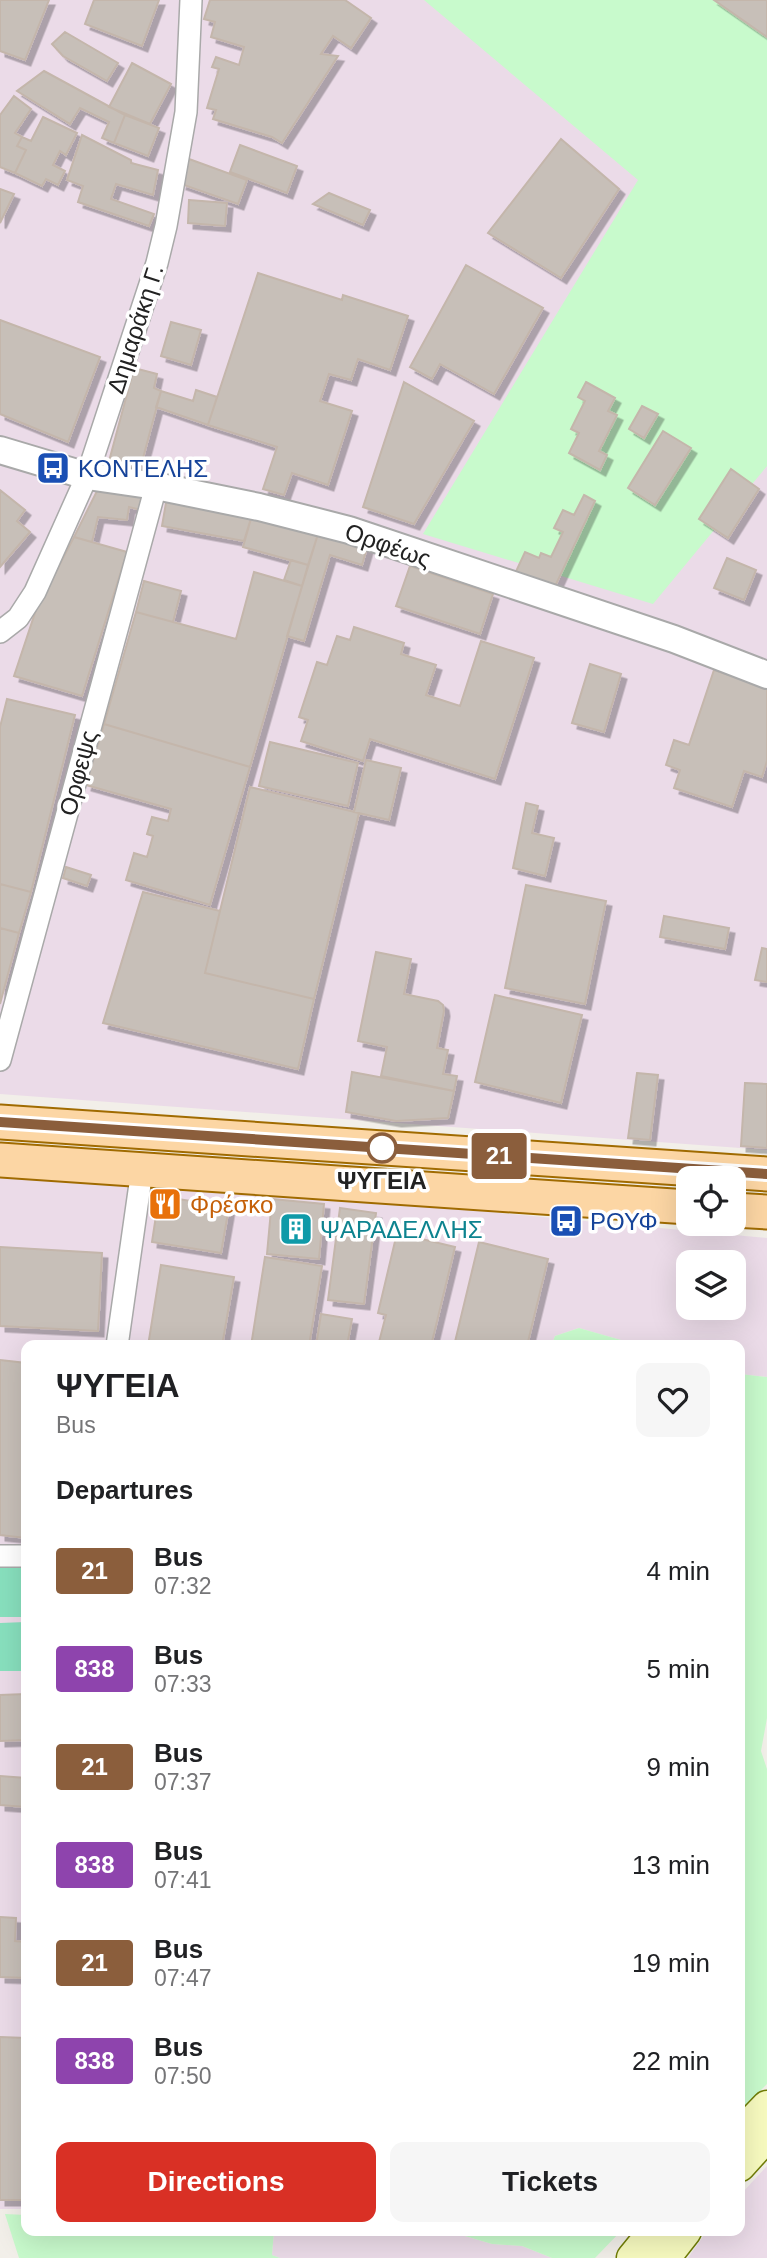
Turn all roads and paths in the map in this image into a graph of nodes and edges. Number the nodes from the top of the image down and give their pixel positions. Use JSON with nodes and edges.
{"nodes":[{"id":1,"x":191,"y":0,"type":"edge"},
{"id":2,"x":0,"y":450,"type":"edge"},
{"id":3,"x":87,"y":476,"type":"junction"},
{"id":4,"x":156,"y":486,"type":"junction"},
{"id":5,"x":0,"y":632,"type":"edge"},
{"id":6,"x":767,"y":675,"type":"edge"},
{"id":7,"x":0,"y":1060,"type":"edge"},
{"id":8,"x":0,"y":1122,"type":"edge"},
{"id":9,"x":0,"y":1160,"type":"edge"},
{"id":10,"x":142,"y":1170,"type":"junction"},
{"id":11,"x":767,"y":1174,"type":"edge"},
{"id":12,"x":676,"y":1206,"type":"edge"},
{"id":13,"x":746,"y":1211,"type":"edge"},
{"id":14,"x":767,"y":1212,"type":"edge"},
{"id":15,"x":118,"y":1340,"type":"edge"},
{"id":16,"x":0,"y":1556,"type":"edge"},
{"id":17,"x":21,"y":1556,"type":"edge"},
{"id":18,"x":767,"y":2106,"type":"edge"},
{"id":19,"x":745,"y":2129,"type":"edge"},
{"id":20,"x":767,"y":2136,"type":"edge"},
{"id":21,"x":745,"y":2160,"type":"edge"},
{"id":22,"x":675,"y":2236,"type":"edge"},
{"id":23,"x":643,"y":2250,"type":"edge"}],
"edges":[{"from":1,"to":3,"type":"street","name":"Δημαράκη Γ."},
{"from":2,"to":3,"type":"street","name":"Ορφέως"},
{"from":3,"to":4,"type":"street","name":"Ορφέως"},
{"from":3,"to":5,"type":"street","name":"Δημαράκη Γ."},
{"from":4,"to":6,"type":"street","name":"Ορφέως"},
{"from":4,"to":7,"type":"street","name":"Ορφεψς"},
{"from":8,"to":11,"type":"main road"},
{"from":9,"to":10,"type":"main road"},
{"from":10,"to":12,"type":"main road"},
{"from":10,"to":15,"type":"street"},
{"from":13,"to":14,"type":"main road"},
{"from":16,"to":17,"type":"street"},
{"from":18,"to":19,"type":"main road"},
{"from":20,"to":21,"type":"main road"},
{"from":22,"to":23,"type":"main road"}]}
